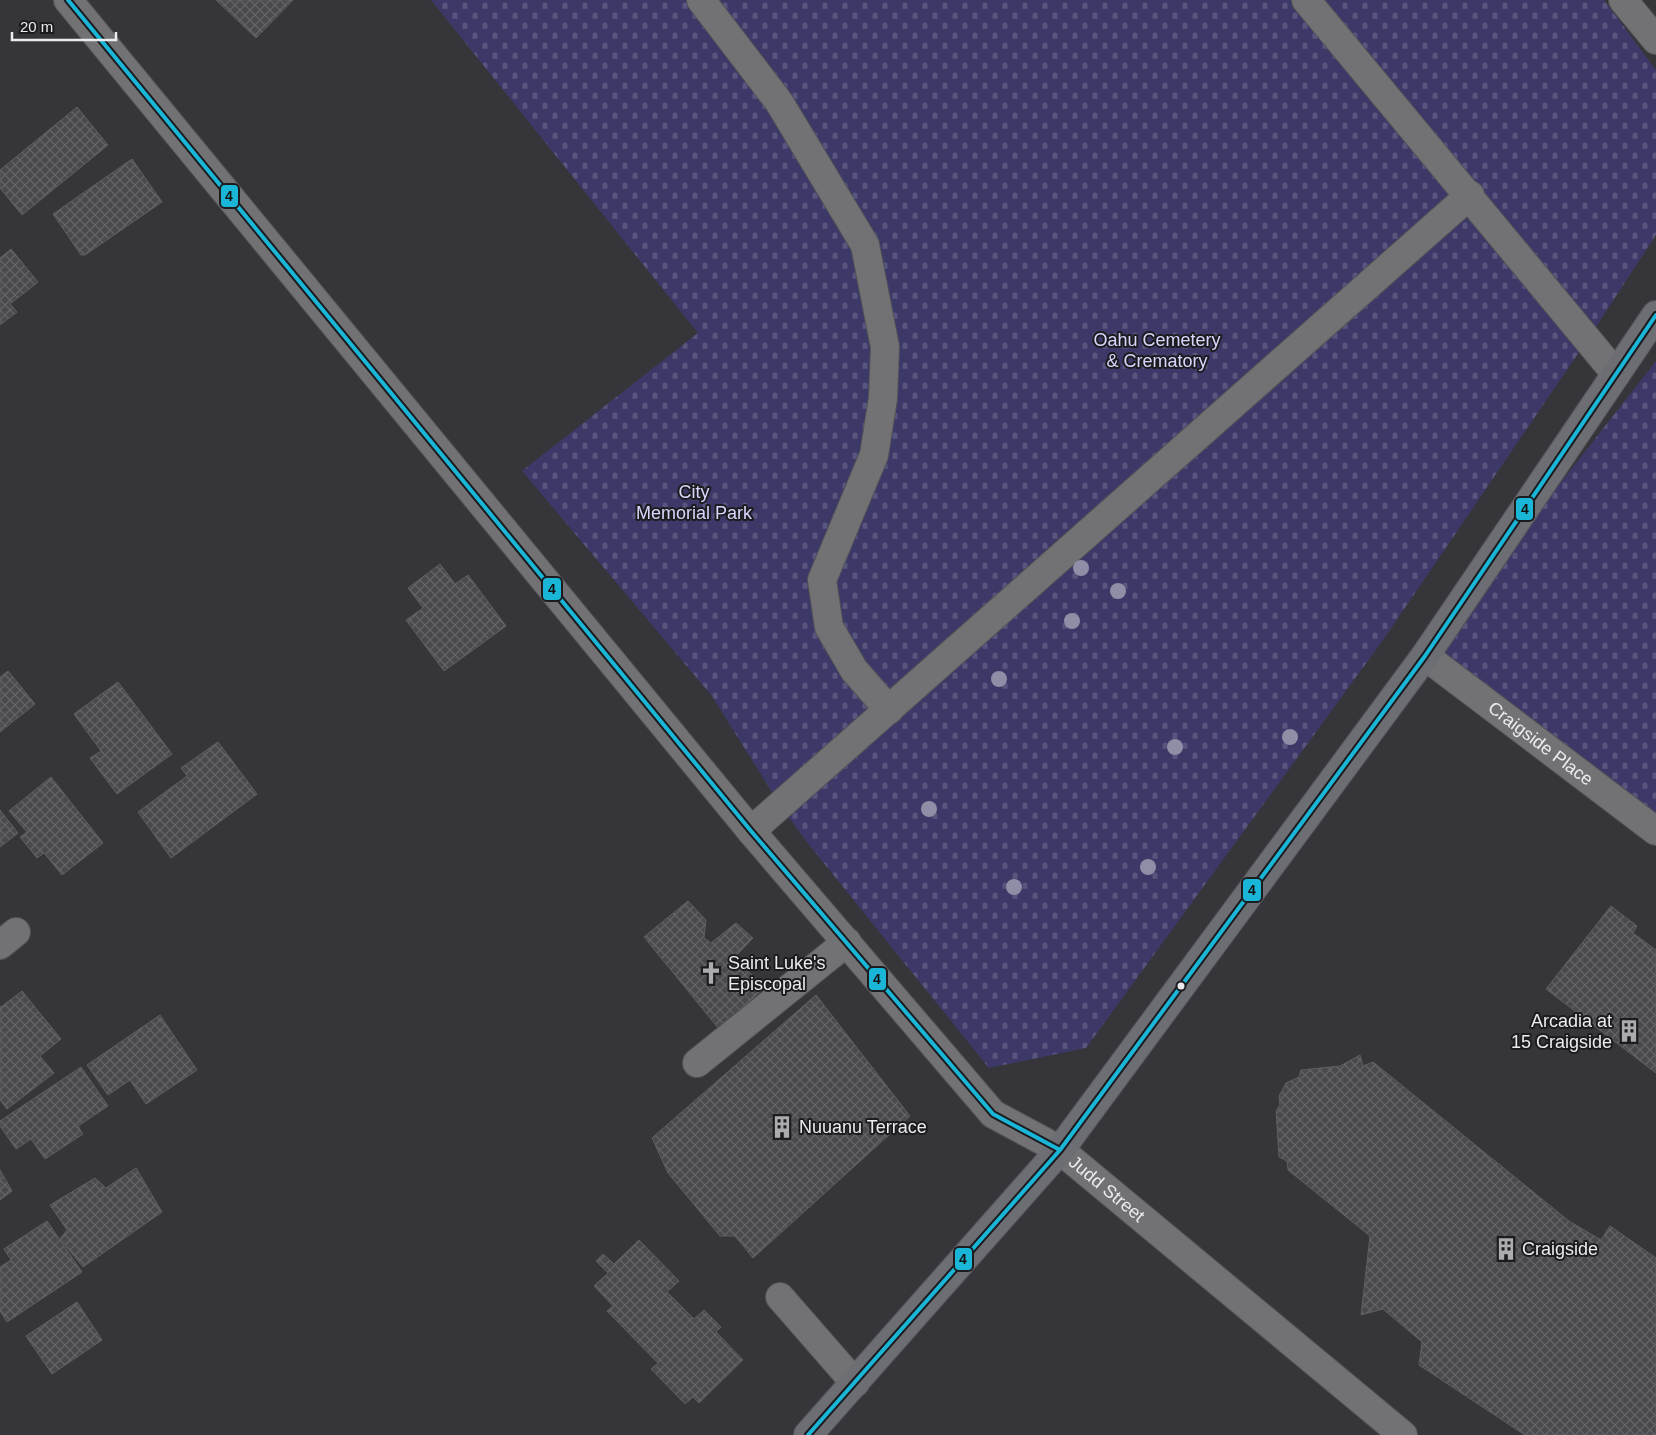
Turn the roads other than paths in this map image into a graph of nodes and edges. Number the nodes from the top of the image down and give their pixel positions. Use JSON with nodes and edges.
{"nodes":[{"id":1,"x":68,"y":0,"type":"edge"},
{"id":2,"x":702,"y":0,"type":"edge"},
{"id":3,"x":1306,"y":0,"type":"edge"},
{"id":4,"x":1623,"y":0,"type":"edge"},
{"id":5,"x":1656,"y":40,"type":"edge"},
{"id":6,"x":1470,"y":195,"type":"junction"},
{"id":7,"x":1656,"y":315,"type":"edge"},
{"id":8,"x":1616,"y":374,"type":"junction"},
{"id":9,"x":1425,"y":656,"type":"junction"},
{"id":10,"x":889,"y":710,"type":"junction"},
{"id":11,"x":751,"y":831,"type":"junction"},
{"id":12,"x":1656,"y":831,"type":"edge"},
{"id":13,"x":847,"y":942,"type":"junction"},
{"id":14,"x":697,"y":1063,"type":"dead end"},
{"id":15,"x":1060,"y":1150,"type":"junction"},
{"id":16,"x":780,"y":1297,"type":"dead end"},
{"id":17,"x":855,"y":1383,"type":"junction"},
{"id":18,"x":808,"y":1435,"type":"edge"},
{"id":19,"x":1403,"y":1435,"type":"edge"}],
"edges":[{"from":1,"to":11,"type":"street","name":"Judd Street"},
{"from":2,"to":10,"type":"street"},
{"from":3,"to":6,"type":"street"},
{"from":4,"to":5,"type":"street"},
{"from":6,"to":8,"type":"street"},
{"from":6,"to":10,"type":"street"},
{"from":7,"to":8,"type":"main road"},
{"from":8,"to":9,"type":"main road"},
{"from":9,"to":12,"type":"street","name":"Craigside Place"},
{"from":9,"to":15,"type":"main road"},
{"from":10,"to":11,"type":"street"},
{"from":11,"to":13,"type":"street","name":"Judd Street"},
{"from":13,"to":14,"type":"street"},
{"from":13,"to":15,"type":"street","name":"Judd Street"},
{"from":15,"to":17,"type":"main road"},
{"from":15,"to":19,"type":"street","name":"Judd Street"},
{"from":16,"to":17,"type":"street"},
{"from":17,"to":18,"type":"main road"}]}
